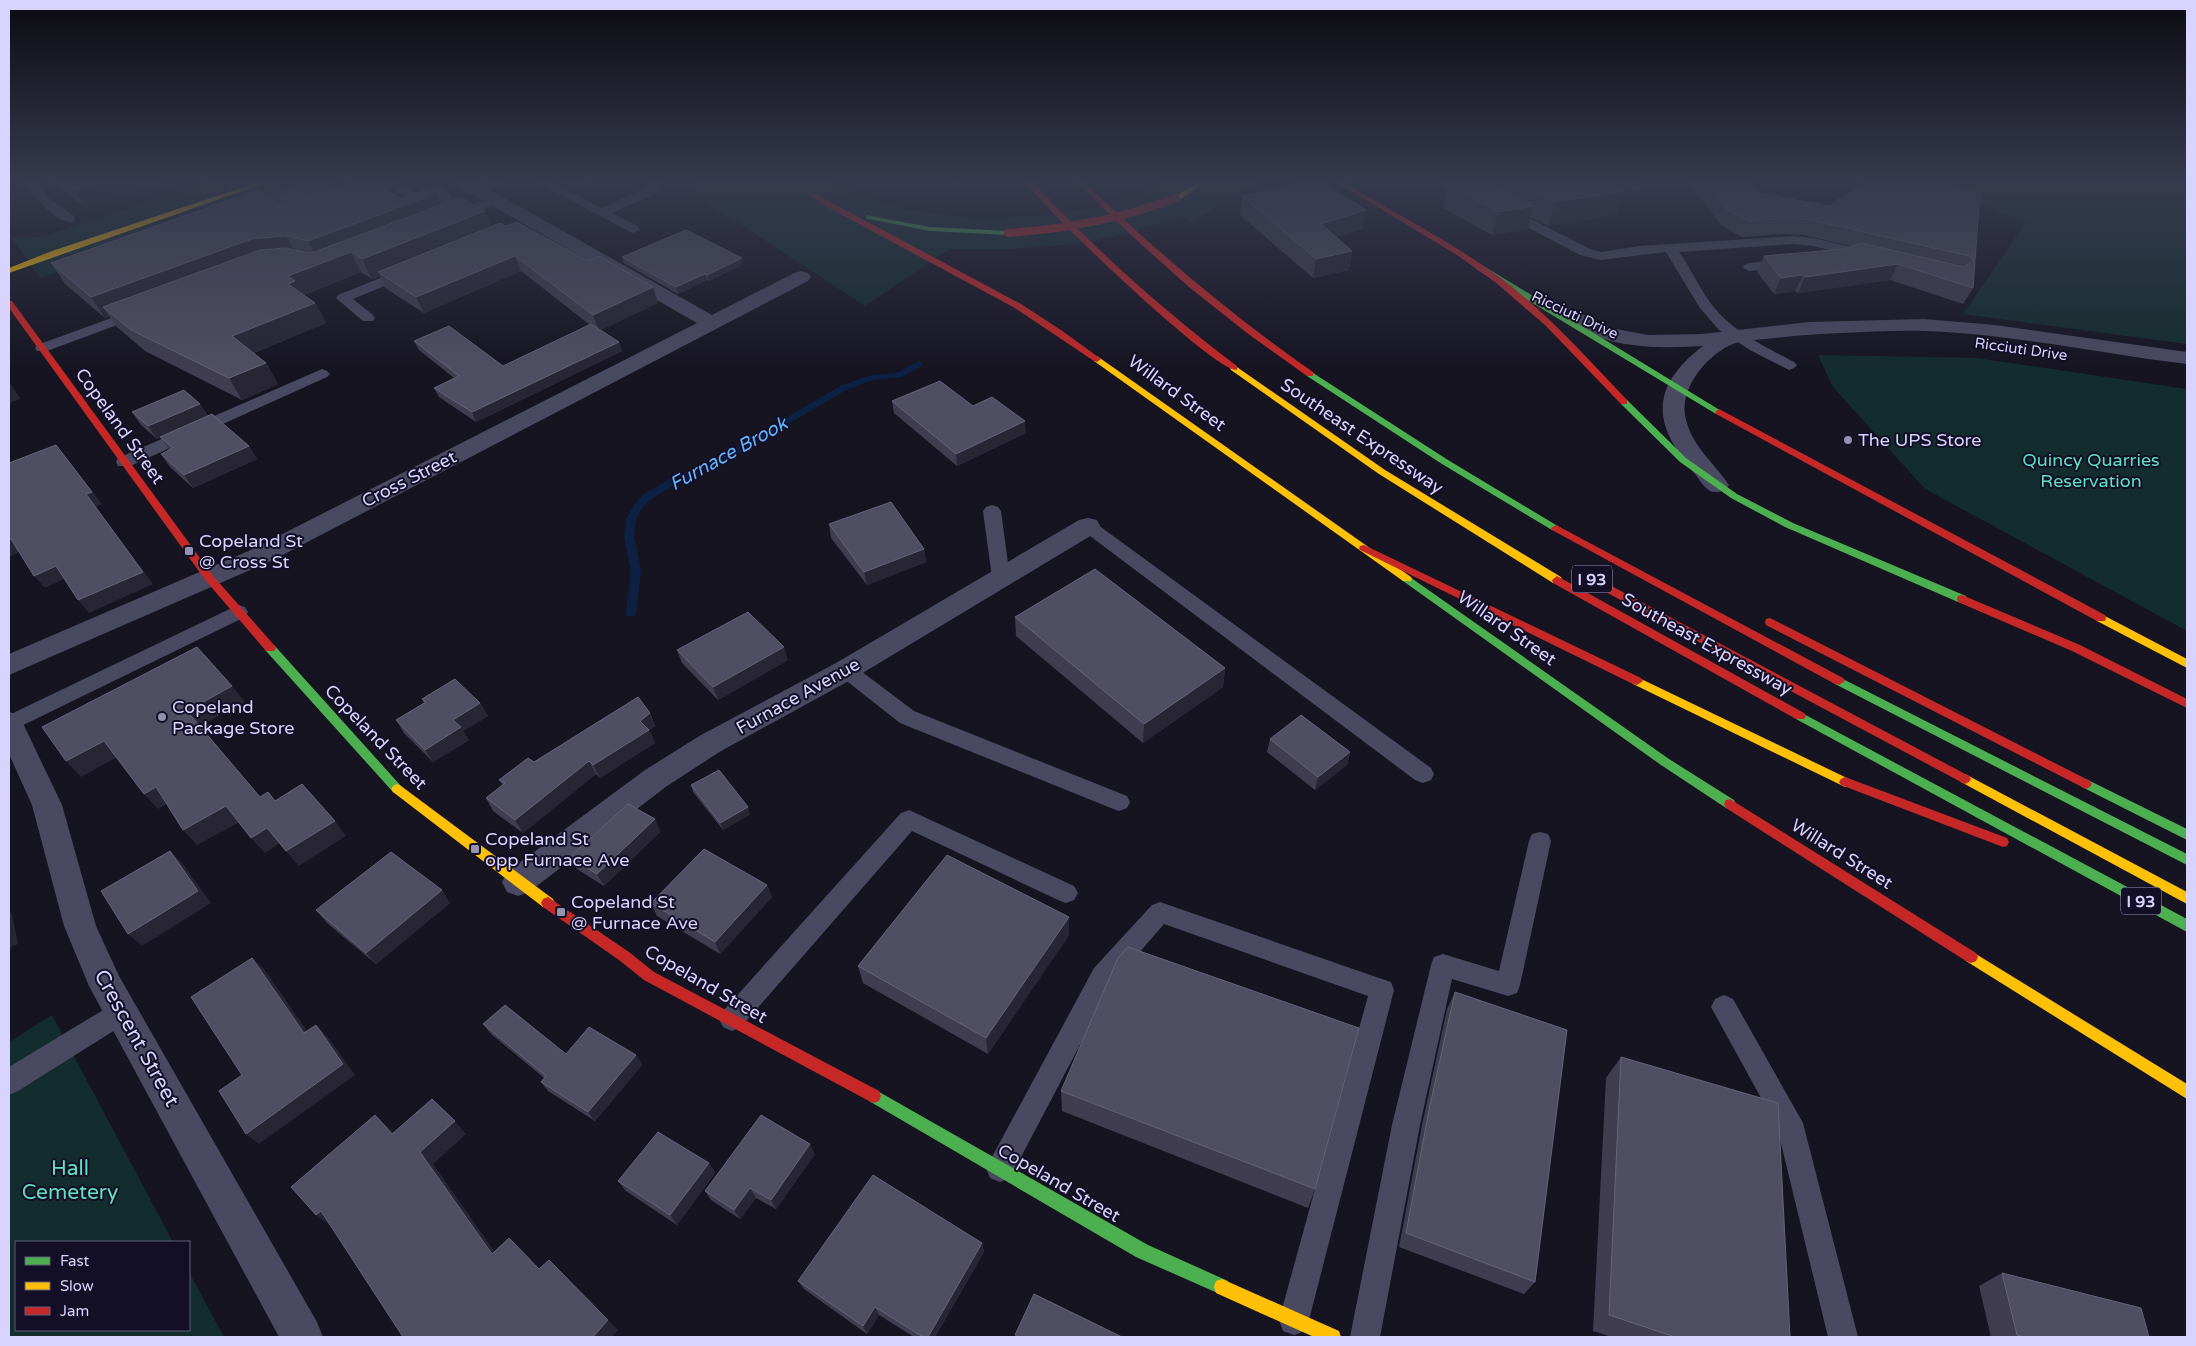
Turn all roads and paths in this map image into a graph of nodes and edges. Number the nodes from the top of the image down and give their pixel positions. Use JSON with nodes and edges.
{"nodes":[{"id":1,"x":79,"y":245,"type":"edge"},
{"id":2,"x":574,"y":245,"type":"edge"},
{"id":3,"x":903,"y":245,"type":"edge"},
{"id":4,"x":1088,"y":245,"type":"edge"},
{"id":5,"x":1145,"y":245,"type":"edge"},
{"id":6,"x":1442,"y":245,"type":"edge"},
{"id":7,"x":1574,"y":245,"type":"edge"},
{"id":8,"x":1719,"y":245,"type":"edge"},
{"id":9,"x":1825,"y":245,"type":"edge"},
{"id":10,"x":1670,"y":248,"type":"junction"},
{"id":11,"x":1851,"y":251,"type":"junction"},
{"id":12,"x":1880,"y":258,"type":"edge"},
{"id":13,"x":1827,"y":260,"type":"edge"},
{"id":14,"x":1798,"y":262,"type":"edge"},
{"id":15,"x":424,"y":265,"type":"edge"},
{"id":16,"x":1479,"y":267,"type":"junction"},
{"id":17,"x":1749,"y":267,"type":"dead end"},
{"id":18,"x":9,"y":271,"type":"edge"},
{"id":19,"x":801,"y":277,"type":"dead end"},
{"id":20,"x":9,"y":303,"type":"edge"},
{"id":21,"x":157,"y":306,"type":"edge"},
{"id":22,"x":368,"y":318,"type":"dead end"},
{"id":23,"x":712,"y":323,"type":"junction"},
{"id":24,"x":1854,"y":327,"type":"junction"},
{"id":25,"x":1736,"y":337,"type":"junction"},
{"id":26,"x":42,"y":348,"type":"junction"},
{"id":27,"x":2187,"y":358,"type":"edge"},
{"id":28,"x":1789,"y":365,"type":"dead end"},
{"id":29,"x":322,"y":374,"type":"dead end"},
{"id":30,"x":2187,"y":374,"type":"edge"},
{"id":31,"x":1676,"y":389,"type":"junction"},
{"id":32,"x":124,"y":462,"type":"junction"},
{"id":33,"x":1718,"y":486,"type":"junction"},
{"id":34,"x":992,"y":511,"type":"dead end"},
{"id":35,"x":1088,"y":526,"type":"joint"},
{"id":36,"x":1364,"y":548,"type":"junction"},
{"id":37,"x":1001,"y":578,"type":"junction"},
{"id":38,"x":210,"y":579,"type":"junction"},
{"id":39,"x":1592,"y":579,"type":"dead end"},
{"id":40,"x":238,"y":612,"type":"junction"},
{"id":41,"x":1757,"y":616,"type":"dead end"},
{"id":42,"x":2187,"y":664,"type":"edge"},
{"id":43,"x":9,"y":665,"type":"edge"},
{"id":44,"x":846,"y":670,"type":"junction"},
{"id":45,"x":2187,"y":704,"type":"edge"},
{"id":46,"x":9,"y":723,"type":"edge"},
{"id":47,"x":1423,"y":774,"type":"dead end"},
{"id":48,"x":1119,"y":802,"type":"dead end"},
{"id":49,"x":2187,"y":835,"type":"edge"},
{"id":50,"x":1540,"y":841,"type":"dead end"},
{"id":51,"x":2187,"y":860,"type":"edge"},
{"id":52,"x":2095,"y":876,"type":"junction"},
{"id":53,"x":518,"y":882,"type":"junction"},
{"id":54,"x":1066,"y":893,"type":"dead end"},
{"id":55,"x":2187,"y":898,"type":"edge"},
{"id":56,"x":2187,"y":926,"type":"edge"},
{"id":57,"x":1724,"y":1007,"type":"dead end"},
{"id":58,"x":122,"y":1012,"type":"junction"},
{"id":59,"x":732,"y":1019,"type":"junction"},
{"id":60,"x":9,"y":1082,"type":"edge"},
{"id":61,"x":2187,"y":1092,"type":"edge"},
{"id":62,"x":1000,"y":1168,"type":"junction"},
{"id":63,"x":1294,"y":1320,"type":"junction"},
{"id":64,"x":302,"y":1337,"type":"edge"},
{"id":65,"x":1333,"y":1337,"type":"edge"},
{"id":66,"x":1365,"y":1337,"type":"edge"},
{"id":67,"x":1843,"y":1337,"type":"edge"}],
"edges":[{"from":1,"to":18,"type":"main road"},
{"from":2,"to":23,"type":"street"},
{"from":3,"to":36,"type":"main road","name":"Willard Street"},
{"from":4,"to":52,"type":"main road","name":"Southeast Expressway","number":"I 93"},
{"from":5,"to":51,"type":"main road","number":"I 93"},
{"from":6,"to":16,"type":"main road"},
{"from":7,"to":10,"type":"lane"},
{"from":8,"to":10,"type":"lane"},
{"from":9,"to":11,"type":"lane"},
{"from":10,"to":25,"type":"lane"},
{"from":11,"to":12,"type":"lane"},
{"from":11,"to":13,"type":"lane"},
{"from":14,"to":17,"type":"lane"},
{"from":15,"to":22,"type":"lane"},
{"from":16,"to":25,"type":"street","name":"Ricciuti Drive"},
{"from":16,"to":31,"type":"main road"},
{"from":16,"to":33,"type":"main road"},
{"from":19,"to":23,"type":"street","name":"Cross Street"},
{"from":20,"to":26,"type":"main road","name":"Copeland Street"},
{"from":21,"to":26,"type":"lane"},
{"from":23,"to":38,"type":"street","name":"Cross Street"},
{"from":24,"to":25,"type":"street","name":"Ricciuti Drive"},
{"from":24,"to":27,"type":"street","name":"Ricciuti Drive"},
{"from":24,"to":30,"type":"street","name":"Ricciuti Drive"},
{"from":25,"to":28,"type":"lane"},
{"from":25,"to":31,"type":"street","name":"Ricciuti Drive"},
{"from":26,"to":32,"type":"main road","name":"Copeland Street"},
{"from":29,"to":32,"type":"lane"},
{"from":31,"to":33,"type":"street"},
{"from":31,"to":42,"type":"main road"},
{"from":32,"to":38,"type":"main road","name":"Copeland Street"},
{"from":33,"to":45,"type":"main road"},
{"from":34,"to":37,"type":"lane"},
{"from":35,"to":37,"type":"street","name":"Furnace Avenue"},
{"from":35,"to":47,"type":"lane"},
{"from":36,"to":52,"type":"main road"},
{"from":36,"to":61,"type":"main road","name":"Willard Street"},
{"from":37,"to":44,"type":"street","name":"Furnace Avenue"},
{"from":38,"to":40,"type":"main road","name":"Copeland Street"},
{"from":38,"to":43,"type":"street","name":"Cross Street"},
{"from":39,"to":55,"type":"main road","number":"I 93"},
{"from":40,"to":46,"type":"lane"},
{"from":40,"to":53,"type":"main road","name":"Copeland Street"},
{"from":41,"to":49,"type":"main road"},
{"from":44,"to":48,"type":"lane"},
{"from":44,"to":53,"type":"street","name":"Furnace Avenue"},
{"from":46,"to":58,"type":"street","name":"Crescent Street"},
{"from":50,"to":66,"type":"lane"},
{"from":52,"to":56,"type":"main road","name":"Southeast Expressway","number":"I 93"},
{"from":53,"to":59,"type":"main road","name":"Copeland Street"},
{"from":54,"to":59,"type":"lane"},
{"from":57,"to":67,"type":"lane"},
{"from":58,"to":60,"type":"lane"},
{"from":58,"to":64,"type":"street","name":"Crescent Street"},
{"from":59,"to":62,"type":"main road","name":"Copeland Street"},
{"from":62,"to":63,"type":"main road","name":"Copeland Street"},
{"from":62,"to":63,"type":"lane"},
{"from":63,"to":65,"type":"main road","name":"Copeland Street"}]}
